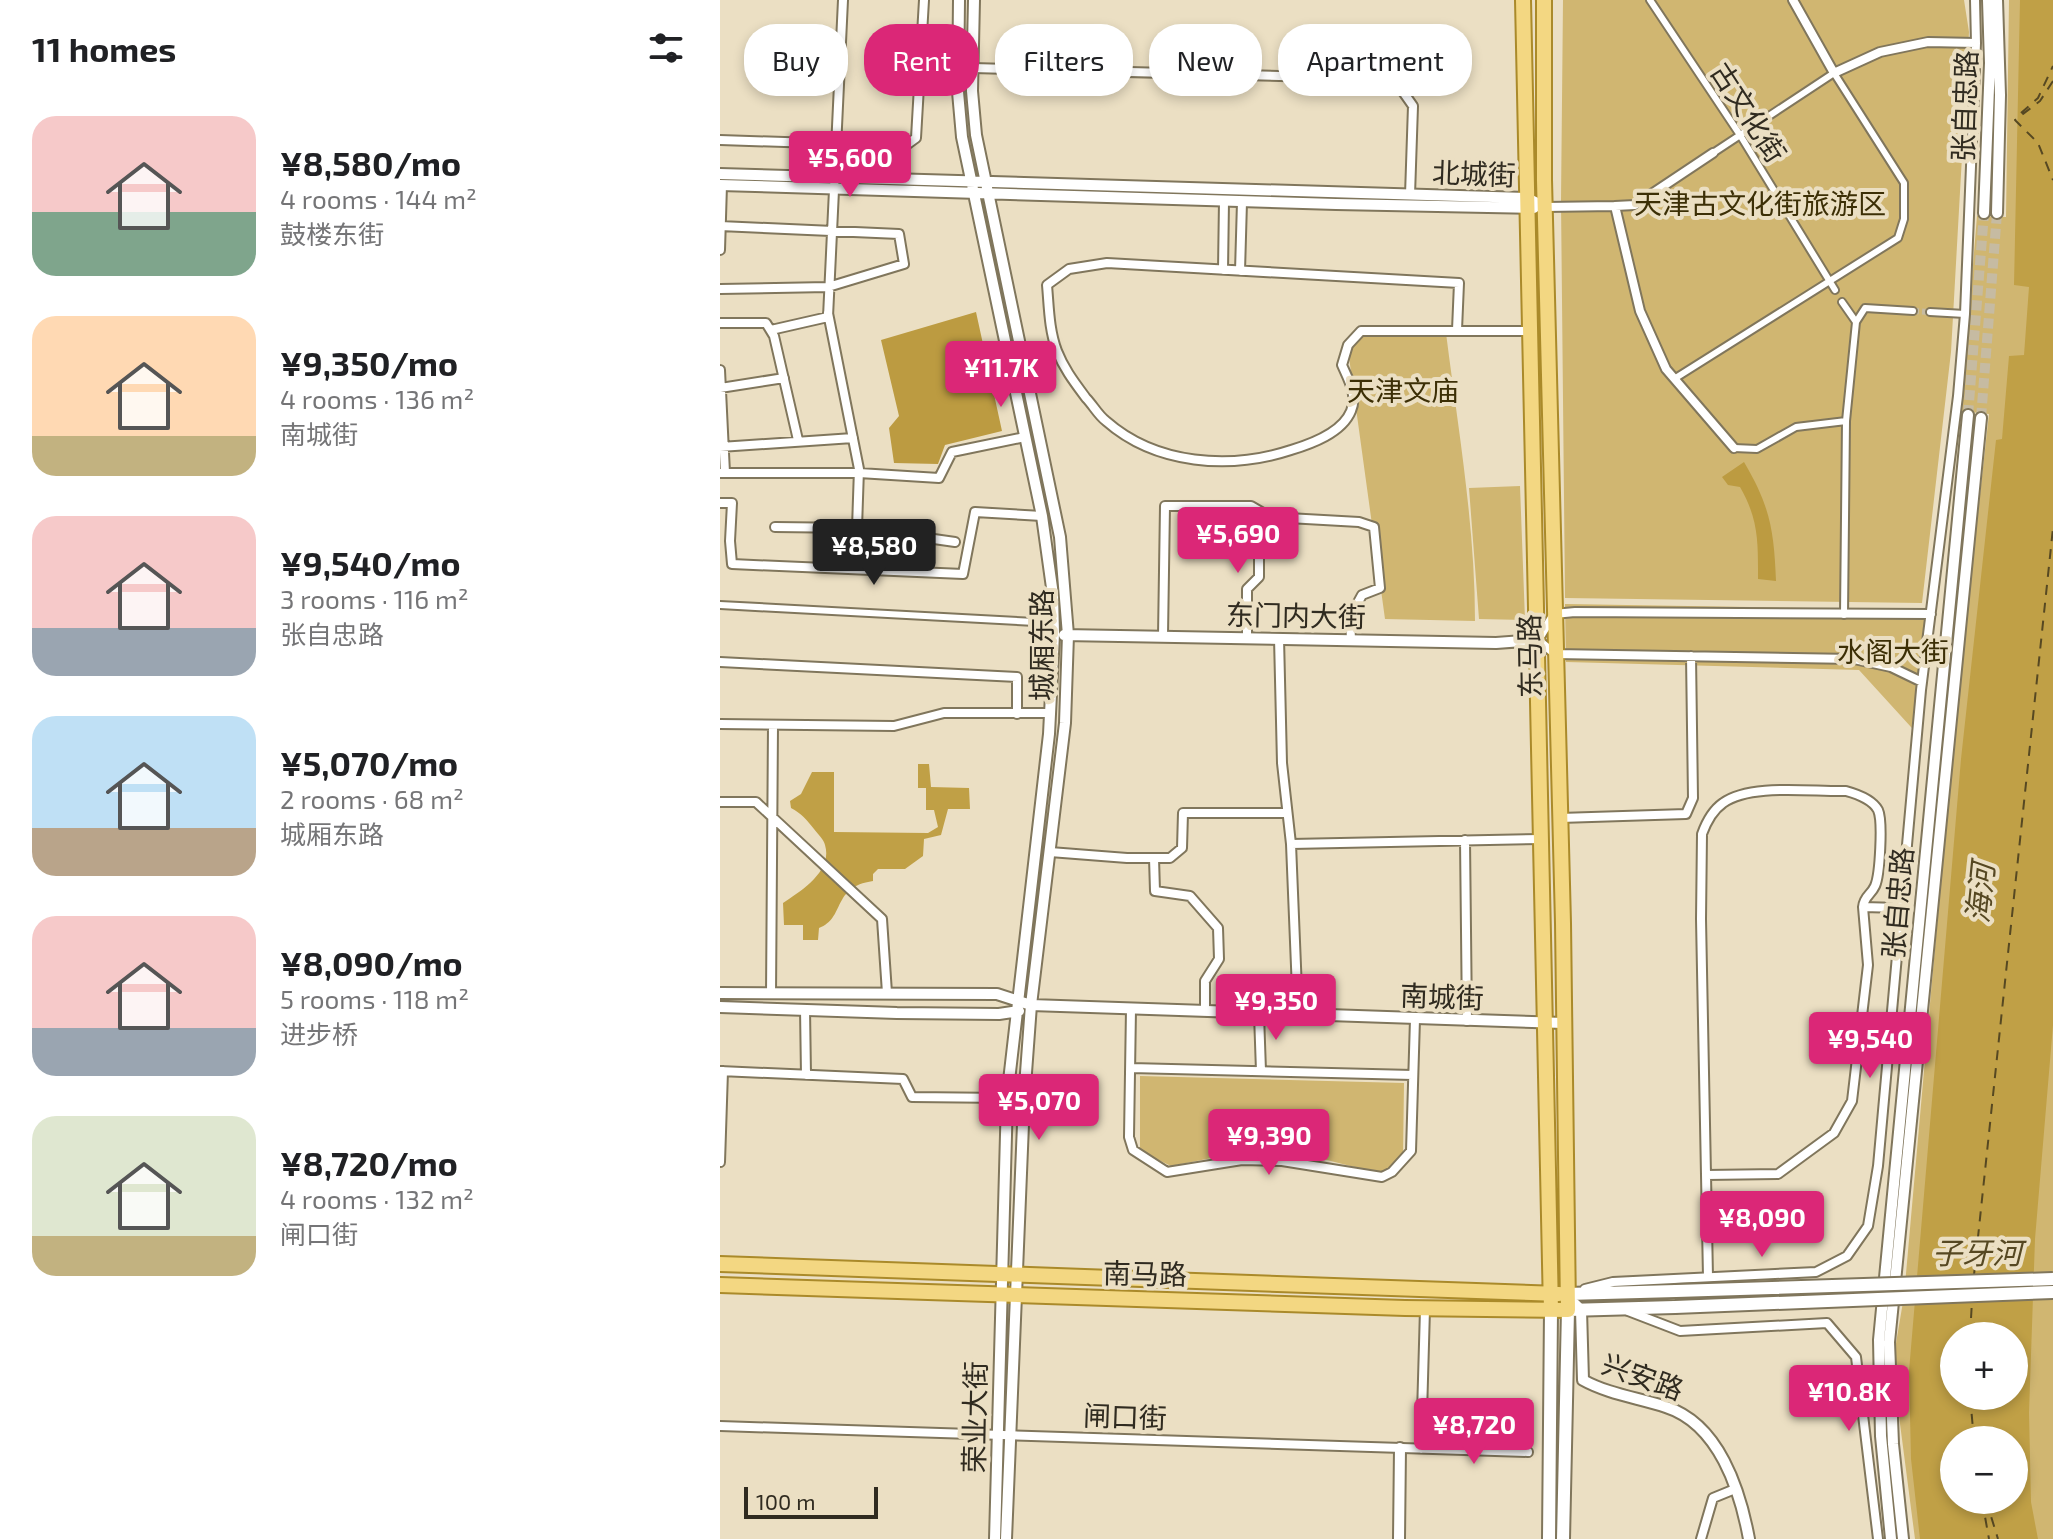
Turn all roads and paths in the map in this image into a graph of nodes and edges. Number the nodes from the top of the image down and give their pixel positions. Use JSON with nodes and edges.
{"nodes":[{"id":1,"x":843,"y":0,"type":"edge"},
{"id":2,"x":924,"y":0,"type":"edge"},
{"id":3,"x":959,"y":0,"type":"edge"},
{"id":4,"x":974,"y":0,"type":"edge"},
{"id":5,"x":1523,"y":0,"type":"edge"},
{"id":6,"x":1544,"y":0,"type":"edge"},
{"id":7,"x":1650,"y":0,"type":"edge"},
{"id":8,"x":1793,"y":0,"type":"edge"},
{"id":9,"x":1975,"y":0,"type":"edge"},
{"id":10,"x":1988,"y":0,"type":"edge"},
{"id":11,"x":1997,"y":0,"type":"edge"},
{"id":12,"x":922,"y":24,"type":"edge"},
{"id":13,"x":959,"y":24,"type":"edge"},
{"id":14,"x":974,"y":24,"type":"edge"},
{"id":15,"x":1976,"y":43,"type":"junction"},
{"id":16,"x":979,"y":68,"type":"edge"},
{"id":17,"x":1834,"y":73,"type":"junction"},
{"id":18,"x":918,"y":96,"type":"edge"},
{"id":19,"x":960,"y":96,"type":"edge"},
{"id":20,"x":974,"y":96,"type":"edge"},
{"id":21,"x":1740,"y":135,"type":"junction"},
{"id":22,"x":720,"y":140,"type":"edge"},
{"id":23,"x":837,"y":144,"type":"junction"},
{"id":24,"x":1713,"y":153,"type":"joint"},
{"id":25,"x":721,"y":182,"type":"edge"},
{"id":26,"x":834,"y":184,"type":"junction"},
{"id":27,"x":973,"y":187,"type":"junction"},
{"id":28,"x":987,"y":187,"type":"junction"},
{"id":29,"x":1410,"y":195,"type":"junction"},
{"id":30,"x":1224,"y":201,"type":"junction"},
{"id":31,"x":1242,"y":202,"type":"junction"},
{"id":32,"x":1527,"y":204,"type":"junction"},
{"id":33,"x":1615,"y":206,"type":"junction"},
{"id":34,"x":1545,"y":207,"type":"junction"},
{"id":35,"x":1984,"y":213,"type":"tunnel mouth"},
{"id":36,"x":1997,"y":213,"type":"tunnel mouth"},
{"id":37,"x":720,"y":226,"type":"edge"},
{"id":38,"x":830,"y":231,"type":"junction"},
{"id":39,"x":720,"y":250,"type":"edge"},
{"id":40,"x":1223,"y":270,"type":"junction"},
{"id":41,"x":1240,"y":271,"type":"junction"},
{"id":42,"x":1829,"y":281,"type":"junction"},
{"id":43,"x":829,"y":287,"type":"junction"},
{"id":44,"x":720,"y":289,"type":"edge"},
{"id":45,"x":1835,"y":290,"type":"dead end"},
{"id":46,"x":1865,"y":308,"type":"junction"},
{"id":47,"x":1913,"y":311,"type":"tunnel mouth"},
{"id":48,"x":1930,"y":312,"type":"tunnel mouth"},
{"id":49,"x":1965,"y":314,"type":"junction"},
{"id":50,"x":828,"y":317,"type":"junction"},
{"id":51,"x":1856,"y":322,"type":"junction"},
{"id":52,"x":720,"y":323,"type":"edge"},
{"id":53,"x":771,"y":330,"type":"junction"},
{"id":54,"x":1457,"y":330,"type":"junction"},
{"id":55,"x":1530,"y":331,"type":"junction"},
{"id":56,"x":720,"y":370,"type":"edge"},
{"id":57,"x":784,"y":378,"type":"junction"},
{"id":58,"x":1674,"y":379,"type":"junction"},
{"id":59,"x":720,"y":388,"type":"edge"},
{"id":60,"x":1968,"y":415,"type":"tunnel mouth"},
{"id":61,"x":1981,"y":418,"type":"tunnel mouth"},
{"id":62,"x":1846,"y":421,"type":"junction"},
{"id":63,"x":1025,"y":437,"type":"junction"},
{"id":64,"x":853,"y":438,"type":"junction"},
{"id":65,"x":798,"y":440,"type":"junction"},
{"id":66,"x":722,"y":447,"type":"edge"},
{"id":67,"x":1734,"y":448,"type":"joint"},
{"id":68,"x":723,"y":473,"type":"edge"},
{"id":69,"x":859,"y":473,"type":"junction"},
{"id":70,"x":720,"y":503,"type":"edge"},
{"id":71,"x":1042,"y":516,"type":"junction"},
{"id":72,"x":1270,"y":517,"type":"junction"},
{"id":73,"x":775,"y":527,"type":"dead end"},
{"id":74,"x":857,"y":528,"type":"junction"},
{"id":75,"x":955,"y":542,"type":"dead end"},
{"id":76,"x":720,"y":605,"type":"edge"},
{"id":77,"x":1554,"y":614,"type":"junction"},
{"id":78,"x":1931,"y":614,"type":"junction"},
{"id":79,"x":1844,"y":615,"type":"junction"},
{"id":80,"x":1054,"y":629,"type":"junction"},
{"id":81,"x":1068,"y":635,"type":"junction"},
{"id":82,"x":1163,"y":636,"type":"junction"},
{"id":83,"x":1247,"y":638,"type":"junction"},
{"id":84,"x":1279,"y":638,"type":"junction"},
{"id":85,"x":1351,"y":640,"type":"junction"},
{"id":86,"x":1538,"y":640,"type":"junction"},
{"id":87,"x":1555,"y":654,"type":"junction"},
{"id":88,"x":1691,"y":656,"type":"junction"},
{"id":89,"x":720,"y":662,"type":"edge"},
{"id":90,"x":1922,"y":682,"type":"junction"},
{"id":91,"x":1050,"y":713,"type":"junction"},
{"id":92,"x":1017,"y":714,"type":"junction"},
{"id":93,"x":720,"y":724,"type":"edge"},
{"id":94,"x":773,"y":726,"type":"junction"},
{"id":95,"x":720,"y":802,"type":"edge"},
{"id":96,"x":1287,"y":813,"type":"junction"},
{"id":97,"x":771,"y":816,"type":"junction"},
{"id":98,"x":1560,"y":818,"type":"junction"},
{"id":99,"x":1543,"y":839,"type":"junction"},
{"id":100,"x":1465,"y":840,"type":"junction"},
{"id":101,"x":1291,"y":844,"type":"junction"},
{"id":102,"x":1050,"y":852,"type":"junction"},
{"id":103,"x":1154,"y":858,"type":"junction"},
{"id":104,"x":1863,"y":907,"type":"junction"},
{"id":105,"x":1900,"y":908,"type":"junction"},
{"id":106,"x":720,"y":993,"type":"edge"},
{"id":107,"x":887,"y":993,"type":"junction"},
{"id":108,"x":771,"y":994,"type":"junction"},
{"id":109,"x":1016,"y":999,"type":"junction"},
{"id":110,"x":1031,"y":1005,"type":"junction"},
{"id":111,"x":720,"y":1007,"type":"edge"},
{"id":112,"x":805,"y":1009,"type":"junction"},
{"id":113,"x":1131,"y":1009,"type":"junction"},
{"id":114,"x":1205,"y":1011,"type":"junction"},
{"id":115,"x":1015,"y":1013,"type":"junction"},
{"id":116,"x":1259,"y":1014,"type":"junction"},
{"id":117,"x":1298,"y":1015,"type":"junction"},
{"id":118,"x":1415,"y":1019,"type":"junction"},
{"id":119,"x":1467,"y":1021,"type":"junction"},
{"id":120,"x":1545,"y":1022,"type":"junction"},
{"id":121,"x":1564,"y":1023,"type":"junction"},
{"id":122,"x":1131,"y":1068,"type":"junction"},
{"id":123,"x":722,"y":1071,"type":"edge"},
{"id":124,"x":1261,"y":1071,"type":"junction"},
{"id":125,"x":806,"y":1075,"type":"junction"},
{"id":126,"x":1413,"y":1075,"type":"junction"},
{"id":127,"x":1007,"y":1098,"type":"junction"},
{"id":128,"x":720,"y":1162,"type":"edge"},
{"id":129,"x":1706,"y":1175,"type":"junction"},
{"id":130,"x":720,"y":1264,"type":"edge"},
{"id":131,"x":1008,"y":1276,"type":"junction"},
{"id":132,"x":1708,"y":1277,"type":"junction"},
{"id":133,"x":2053,"y":1279,"type":"edge"},
{"id":134,"x":720,"y":1285,"type":"edge"},
{"id":135,"x":2053,"y":1292,"type":"edge"},
{"id":136,"x":1567,"y":1294,"type":"junction"},
{"id":137,"x":1007,"y":1296,"type":"junction"},
{"id":138,"x":1551,"y":1302,"type":"junction"},
{"id":139,"x":1425,"y":1309,"type":"junction"},
{"id":140,"x":1574,"y":1310,"type":"junction"},
{"id":141,"x":1625,"y":1310,"type":"junction"},
{"id":142,"x":720,"y":1426,"type":"edge"},
{"id":143,"x":1003,"y":1433,"type":"junction"},
{"id":144,"x":1400,"y":1448,"type":"junction"},
{"id":145,"x":1421,"y":1449,"type":"junction"},
{"id":146,"x":1528,"y":1452,"type":"dead end"},
{"id":147,"x":1735,"y":1489,"type":"junction"},
{"id":148,"x":995,"y":1539,"type":"edge"},
{"id":149,"x":1006,"y":1539,"type":"edge"},
{"id":150,"x":1399,"y":1539,"type":"edge"},
{"id":151,"x":1549,"y":1539,"type":"edge"},
{"id":152,"x":1563,"y":1539,"type":"edge"},
{"id":153,"x":1701,"y":1539,"type":"edge"},
{"id":154,"x":1749,"y":1539,"type":"edge"},
{"id":155,"x":1878,"y":1539,"type":"edge"},
{"id":156,"x":1891,"y":1539,"type":"edge"},
{"id":157,"x":1903,"y":1539,"type":"edge"}],
"edges":[{"from":1,"to":23,"type":"street"},
{"from":2,"to":12,"type":"street"},
{"from":3,"to":13,"type":"street","name":"城厢东路"},
{"from":4,"to":14,"type":"street","name":"城厢东路"},
{"from":5,"to":32,"type":"main road","name":"东马路"},
{"from":6,"to":34,"type":"main road","name":"东马路"},
{"from":7,"to":21,"type":"street","name":"古文化街"},
{"from":8,"to":17,"type":"street"},
{"from":9,"to":15,"type":"street"},
{"from":10,"to":35,"type":"street","name":"张自忠路"},
{"from":11,"to":36,"type":"street","name":"张自忠路"},
{"from":15,"to":17,"type":"street"},
{"from":15,"to":49,"type":"street"},
{"from":16,"to":29,"type":"street"},
{"from":17,"to":21,"type":"street"},
{"from":17,"to":42,"type":"street"},
{"from":18,"to":23,"type":"street"},
{"from":19,"to":27,"type":"street","name":"城厢东路"},
{"from":20,"to":28,"type":"street","name":"城厢东路"},
{"from":21,"to":24,"type":"street"},
{"from":21,"to":42,"type":"street","name":"古文化街"},
{"from":22,"to":23,"type":"street"},
{"from":23,"to":26,"type":"street"},
{"from":24,"to":33,"type":"street"},
{"from":25,"to":26,"type":"street","name":"北城街"},
{"from":25,"to":37,"type":"street"},
{"from":26,"to":27,"type":"street","name":"北城街"},
{"from":26,"to":38,"type":"street"},
{"from":27,"to":28,"type":"street","name":"北城街"},
{"from":27,"to":63,"type":"street","name":"城厢东路"},
{"from":28,"to":29,"type":"street","name":"北城街"},
{"from":28,"to":30,"type":"street","name":"北城街"},
{"from":28,"to":81,"type":"street","name":"城厢东路"},
{"from":29,"to":32,"type":"street","name":"北城街"},
{"from":30,"to":31,"type":"street","name":"北城街"},
{"from":30,"to":40,"type":"street"},
{"from":31,"to":32,"type":"street","name":"北城街"},
{"from":31,"to":41,"type":"street"},
{"from":32,"to":34,"type":"street","name":"北城街"},
{"from":32,"to":55,"type":"main road","name":"东马路"},
{"from":33,"to":34,"type":"street"},
{"from":33,"to":58,"type":"street"},
{"from":34,"to":77,"type":"main road","name":"东马路"},
{"from":37,"to":38,"type":"street"},
{"from":37,"to":39,"type":"street"},
{"from":38,"to":43,"type":"street"},
{"from":38,"to":43,"type":"street"},
{"from":40,"to":41,"type":"street"},
{"from":40,"to":54,"type":"street"},
{"from":41,"to":54,"type":"street"},
{"from":42,"to":45,"type":"street","name":"古文化街"},
{"from":42,"to":58,"type":"street"},
{"from":43,"to":44,"type":"street"},
{"from":43,"to":50,"type":"street"},
{"from":46,"to":47,"type":"street"},
{"from":46,"to":51,"type":"street"},
{"from":46,"to":51,"type":"street"},
{"from":48,"to":49,"type":"street"},
{"from":49,"to":78,"type":"street"},
{"from":50,"to":53,"type":"street"},
{"from":50,"to":64,"type":"street"},
{"from":51,"to":62,"type":"street"},
{"from":52,"to":53,"type":"street"},
{"from":53,"to":57,"type":"street"},
{"from":54,"to":55,"type":"street"},
{"from":55,"to":86,"type":"main road","name":"东马路"},
{"from":56,"to":59,"type":"street"},
{"from":57,"to":59,"type":"street"},
{"from":57,"to":65,"type":"street"},
{"from":58,"to":67,"type":"street"},
{"from":59,"to":66,"type":"street"},
{"from":60,"to":156,"type":"street","name":"张自忠路"},
{"from":61,"to":157,"type":"street","name":"张自忠路"},
{"from":62,"to":67,"type":"street"},
{"from":62,"to":79,"type":"street"},
{"from":63,"to":69,"type":"street"},
{"from":63,"to":71,"type":"street","name":"城厢东路"},
{"from":64,"to":65,"type":"street"},
{"from":64,"to":69,"type":"street"},
{"from":65,"to":66,"type":"street"},
{"from":66,"to":68,"type":"street"},
{"from":68,"to":69,"type":"street"},
{"from":69,"to":74,"type":"street"},
{"from":70,"to":71,"type":"street"},
{"from":71,"to":80,"type":"street","name":"城厢东路"},
{"from":72,"to":82,"type":"street"},
{"from":72,"to":83,"type":"street"},
{"from":72,"to":85,"type":"street"},
{"from":73,"to":74,"type":"street"},
{"from":74,"to":75,"type":"street"},
{"from":76,"to":80,"type":"street"},
{"from":77,"to":79,"type":"street"},
{"from":77,"to":86,"type":"street"},
{"from":77,"to":87,"type":"main road","name":"东马路"},
{"from":78,"to":79,"type":"street"},
{"from":78,"to":90,"type":"street"},
{"from":80,"to":81,"type":"street","name":"东门内大街"},
{"from":80,"to":91,"type":"street","name":"城厢东路"},
{"from":81,"to":82,"type":"street","name":"东门内大街"},
{"from":81,"to":102,"type":"street","name":"城厢东路"},
{"from":82,"to":83,"type":"street","name":"东门内大街"},
{"from":83,"to":84,"type":"street","name":"东门内大街"},
{"from":84,"to":85,"type":"street","name":"东门内大街"},
{"from":84,"to":96,"type":"street"},
{"from":85,"to":86,"type":"street","name":"东门内大街"},
{"from":86,"to":87,"type":"street"},
{"from":86,"to":99,"type":"main road","name":"东马路"},
{"from":87,"to":88,"type":"street"},
{"from":87,"to":98,"type":"main road","name":"东马路"},
{"from":88,"to":90,"type":"street"},
{"from":88,"to":98,"type":"street"},
{"from":89,"to":92,"type":"street"},
{"from":90,"to":105,"type":"street"},
{"from":91,"to":92,"type":"street"},
{"from":91,"to":109,"type":"street","name":"城厢东路"},
{"from":92,"to":94,"type":"street"},
{"from":93,"to":94,"type":"street"},
{"from":94,"to":97,"type":"street"},
{"from":95,"to":97,"type":"street"},
{"from":96,"to":101,"type":"street"},
{"from":96,"to":103,"type":"street"},
{"from":97,"to":107,"type":"street"},
{"from":97,"to":108,"type":"street"},
{"from":98,"to":121,"type":"main road","name":"东马路"},
{"from":99,"to":100,"type":"street"},
{"from":99,"to":120,"type":"main road","name":"东马路"},
{"from":100,"to":101,"type":"street"},
{"from":100,"to":119,"type":"street"},
{"from":101,"to":117,"type":"street"},
{"from":102,"to":103,"type":"street"},
{"from":102,"to":110,"type":"street","name":"城厢东路"},
{"from":103,"to":114,"type":"street"},
{"from":104,"to":105,"type":"street"},
{"from":104,"to":129,"type":"street"},
{"from":104,"to":129,"type":"street"},
{"from":105,"to":132,"type":"street"},
{"from":106,"to":108,"type":"street","name":"南城街"},
{"from":107,"to":108,"type":"street","name":"南城街"},
{"from":107,"to":109,"type":"street","name":"南城街"},
{"from":109,"to":110,"type":"street","name":"南城街"},
{"from":109,"to":115,"type":"street","name":"城厢东路"},
{"from":110,"to":113,"type":"street","name":"南城街"},
{"from":110,"to":115,"type":"street","name":"南城街"},
{"from":110,"to":131,"type":"street","name":"城厢东路"},
{"from":111,"to":112,"type":"street","name":"南城街"},
{"from":112,"to":115,"type":"street","name":"南城街"},
{"from":112,"to":125,"type":"street"},
{"from":113,"to":114,"type":"street","name":"南城街"},
{"from":113,"to":122,"type":"street"},
{"from":114,"to":116,"type":"street","name":"南城街"},
{"from":115,"to":127,"type":"street","name":"城厢东路"},
{"from":116,"to":117,"type":"street","name":"南城街"},
{"from":116,"to":124,"type":"street"},
{"from":117,"to":118,"type":"street","name":"南城街"},
{"from":118,"to":119,"type":"street","name":"南城街"},
{"from":118,"to":126,"type":"street"},
{"from":119,"to":120,"type":"street","name":"南城街"},
{"from":120,"to":121,"type":"street","name":"南城街"},
{"from":120,"to":138,"type":"main road","name":"东马路"},
{"from":121,"to":136,"type":"main road","name":"东马路"},
{"from":122,"to":124,"type":"street"},
{"from":122,"to":126,"type":"street"},
{"from":123,"to":125,"type":"street"},
{"from":123,"to":128,"type":"street"},
{"from":124,"to":126,"type":"street"},
{"from":125,"to":127,"type":"street"},
{"from":127,"to":131,"type":"street","name":"城厢东路"},
{"from":129,"to":132,"type":"street"},
{"from":130,"to":131,"type":"main road","name":"南马路"},
{"from":131,"to":137,"type":"street","name":"城厢东路"},
{"from":131,"to":138,"type":"main road","name":"南马路"},
{"from":132,"to":136,"type":"street"},
{"from":133,"to":136,"type":"main road","bridge":true},
{"from":134,"to":137,"type":"main road","name":"南马路"},
{"from":135,"to":141,"type":"main road","bridge":true},
{"from":136,"to":138,"type":"main road","name":"南马路"},
{"from":136,"to":140,"type":"main road","name":"东马路"},
{"from":137,"to":139,"type":"main road","name":"南马路"},
{"from":137,"to":143,"type":"street","name":"荣业大街"},
{"from":138,"to":139,"type":"main road","name":"南马路"},
{"from":138,"to":140,"type":"main road","name":"南马路"},
{"from":138,"to":151,"type":"main road"},
{"from":139,"to":145,"type":"street"},
{"from":140,"to":141,"type":"main road"},
{"from":140,"to":147,"type":"street","name":"兴安路"},
{"from":140,"to":152,"type":"main road"},
{"from":141,"to":155,"type":"street"},
{"from":142,"to":143,"type":"street","name":"闸口街"},
{"from":143,"to":144,"type":"street","name":"闸口街"},
{"from":143,"to":148,"type":"street","name":"荣业大街"},
{"from":143,"to":149,"type":"street","name":"荣业大街"},
{"from":144,"to":145,"type":"street","name":"闸口街"},
{"from":144,"to":150,"type":"street"},
{"from":145,"to":146,"type":"street","name":"闸口街"},
{"from":147,"to":153,"type":"street"},
{"from":147,"to":154,"type":"street","name":"兴安路"}]}
